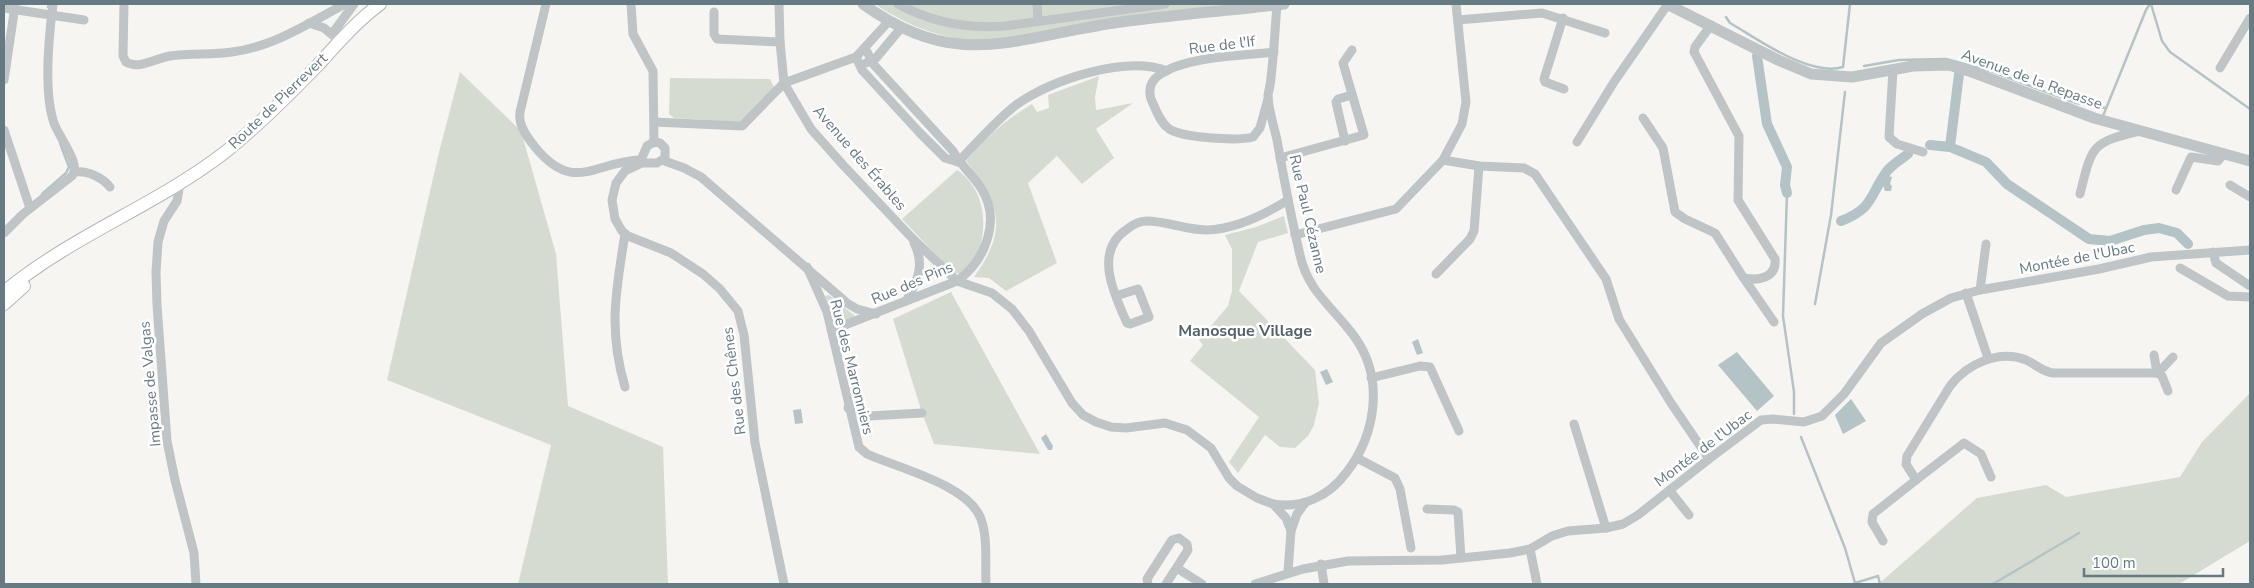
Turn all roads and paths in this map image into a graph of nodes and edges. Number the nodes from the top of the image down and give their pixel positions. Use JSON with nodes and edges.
{"nodes":[{"id":1,"x":53,"y":4,"type":"edge"},
{"id":2,"x":124,"y":4,"type":"edge"},
{"id":3,"x":345,"y":4,"type":"edge"},
{"id":4,"x":354,"y":4,"type":"edge"},
{"id":5,"x":380,"y":4,"type":"edge"},
{"id":6,"x":546,"y":4,"type":"edge"},
{"id":7,"x":631,"y":4,"type":"edge"},
{"id":8,"x":779,"y":4,"type":"edge"},
{"id":9,"x":863,"y":4,"type":"edge"},
{"id":10,"x":898,"y":4,"type":"edge"},
{"id":11,"x":1037,"y":4,"type":"edge"},
{"id":12,"x":1165,"y":4,"type":"edge"},
{"id":13,"x":1280,"y":4,"type":"edge"},
{"id":14,"x":1456,"y":4,"type":"edge"},
{"id":15,"x":1667,"y":4,"type":"edge"},
{"id":16,"x":15,"y":7,"type":"edge"},
{"id":17,"x":4,"y":8,"type":"edge"},
{"id":18,"x":714,"y":12,"type":"dead end"},
{"id":19,"x":52,"y":15,"type":"junction"},
{"id":20,"x":1563,"y":18,"type":"junction"},
{"id":21,"x":2250,"y":18,"type":"edge"},
{"id":22,"x":84,"y":20,"type":"dead end"},
{"id":23,"x":1458,"y":20,"type":"junction"},
{"id":24,"x":889,"y":21,"type":"junction"},
{"id":25,"x":1038,"y":21,"type":"junction"},
{"id":26,"x":310,"y":23,"type":"junction"},
{"id":27,"x":1710,"y":25,"type":"junction"},
{"id":28,"x":901,"y":28,"type":"junction"},
{"id":29,"x":1605,"y":33,"type":"dead end"},
{"id":30,"x":336,"y":38,"type":"junction"},
{"id":31,"x":780,"y":42,"type":"junction"},
{"id":32,"x":865,"y":48,"type":"junction"},
{"id":33,"x":1352,"y":50,"type":"dead end"},
{"id":34,"x":1274,"y":52,"type":"junction"},
{"id":35,"x":857,"y":60,"type":"junction"},
{"id":36,"x":872,"y":62,"type":"junction"},
{"id":37,"x":2220,"y":68,"type":"dead end"},
{"id":38,"x":1893,"y":70,"type":"junction"},
{"id":39,"x":1166,"y":71,"type":"junction"},
{"id":40,"x":4,"y":80,"type":"edge"},
{"id":41,"x":784,"y":83,"type":"junction"},
{"id":42,"x":1564,"y":89,"type":"dead end"},
{"id":43,"x":1352,"y":95,"type":"junction"},
{"id":44,"x":1268,"y":96,"type":"junction"},
{"id":45,"x":1644,"y":118,"type":"dead end"},
{"id":46,"x":654,"y":122,"type":"junction"},
{"id":47,"x":4,"y":130,"type":"edge"},
{"id":48,"x":2140,"y":131,"type":"junction"},
{"id":49,"x":1345,"y":141,"type":"junction"},
{"id":50,"x":654,"y":142,"type":"junction"},
{"id":51,"x":1577,"y":142,"type":"dead end"},
{"id":52,"x":1923,"y":152,"type":"dead end"},
{"id":53,"x":2224,"y":153,"type":"junction"},
{"id":54,"x":1280,"y":158,"type":"junction"},
{"id":55,"x":662,"y":160,"type":"junction"},
{"id":56,"x":1443,"y":160,"type":"junction"},
{"id":57,"x":2250,"y":161,"type":"edge"},
{"id":58,"x":642,"y":162,"type":"junction"},
{"id":59,"x":958,"y":162,"type":"junction"},
{"id":60,"x":1479,"y":166,"type":"junction"},
{"id":61,"x":74,"y":172,"type":"junction"},
{"id":62,"x":180,"y":183,"type":"junction"},
{"id":63,"x":2230,"y":185,"type":"dead end"},
{"id":64,"x":110,"y":187,"type":"dead end"},
{"id":65,"x":2176,"y":190,"type":"dead end"},
{"id":66,"x":2080,"y":194,"type":"dead end"},
{"id":67,"x":2250,"y":197,"type":"edge"},
{"id":68,"x":1288,"y":200,"type":"junction"},
{"id":69,"x":30,"y":208,"type":"junction"},
{"id":70,"x":4,"y":233,"type":"edge"},
{"id":71,"x":625,"y":234,"type":"junction"},
{"id":72,"x":1295,"y":235,"type":"junction"},
{"id":73,"x":912,"y":238,"type":"junction"},
{"id":74,"x":1986,"y":244,"type":"dead end"},
{"id":75,"x":2250,"y":250,"type":"edge"},
{"id":76,"x":2214,"y":252,"type":"junction"},
{"id":77,"x":807,"y":267,"type":"junction"},
{"id":78,"x":2180,"y":268,"type":"dead end"},
{"id":79,"x":1436,"y":274,"type":"dead end"},
{"id":80,"x":1743,"y":277,"type":"junction"},
{"id":81,"x":957,"y":281,"type":"junction"},
{"id":82,"x":828,"y":286,"type":"junction"},
{"id":83,"x":2250,"y":286,"type":"edge"},
{"id":84,"x":1980,"y":290,"type":"junction"},
{"id":85,"x":1966,"y":292,"type":"junction"},
{"id":86,"x":819,"y":294,"type":"junction"},
{"id":87,"x":1116,"y":294,"type":"dead end"},
{"id":88,"x":2250,"y":297,"type":"edge"},
{"id":89,"x":6,"y":298,"type":"edge"},
{"id":90,"x":906,"y":301,"type":"junction"},
{"id":91,"x":876,"y":314,"type":"junction"},
{"id":92,"x":1774,"y":322,"type":"dead end"},
{"id":93,"x":832,"y":330,"type":"junction"},
{"id":94,"x":2154,"y":355,"type":"dead end"},
{"id":95,"x":2173,"y":357,"type":"dead end"},
{"id":96,"x":1988,"y":358,"type":"junction"},
{"id":97,"x":2158,"y":373,"type":"junction"},
{"id":98,"x":1371,"y":378,"type":"junction"},
{"id":99,"x":625,"y":387,"type":"dead end"},
{"id":100,"x":2168,"y":391,"type":"dead end"},
{"id":101,"x":848,"y":408,"type":"junction"},
{"id":102,"x":922,"y":413,"type":"dead end"},
{"id":103,"x":1574,"y":424,"type":"dead end"},
{"id":104,"x":1459,"y":431,"type":"dead end"},
{"id":105,"x":1358,"y":458,"type":"junction"},
{"id":106,"x":1709,"y":459,"type":"junction"},
{"id":107,"x":1991,"y":477,"type":"dead end"},
{"id":108,"x":1916,"y":480,"type":"junction"},
{"id":109,"x":1670,"y":491,"type":"junction"},
{"id":110,"x":1305,"y":503,"type":"junction"},
{"id":111,"x":1273,"y":504,"type":"junction"},
{"id":112,"x":1427,"y":509,"type":"dead end"},
{"id":113,"x":1689,"y":515,"type":"dead end"},
{"id":114,"x":1606,"y":528,"type":"junction"},
{"id":115,"x":1291,"y":531,"type":"junction"},
{"id":116,"x":1883,"y":541,"type":"dead end"},
{"id":117,"x":1411,"y":548,"type":"dead end"},
{"id":118,"x":1530,"y":549,"type":"junction"},
{"id":119,"x":1462,"y":558,"type":"junction"},
{"id":120,"x":1321,"y":564,"type":"junction"},
{"id":121,"x":1177,"y":568,"type":"junction"},
{"id":122,"x":1288,"y":572,"type":"junction"},
{"id":123,"x":196,"y":584,"type":"edge"},
{"id":124,"x":784,"y":584,"type":"edge"},
{"id":125,"x":986,"y":584,"type":"edge"},
{"id":126,"x":1148,"y":584,"type":"edge"},
{"id":127,"x":1166,"y":584,"type":"edge"},
{"id":128,"x":1202,"y":584,"type":"edge"},
{"id":129,"x":1255,"y":584,"type":"edge"},
{"id":130,"x":1324,"y":584,"type":"edge"},
{"id":131,"x":1537,"y":584,"type":"edge"}],
"edges":[{"from":1,"to":19,"type":"street"},
{"from":2,"to":26,"type":"street"},
{"from":3,"to":26,"type":"street"},
{"from":4,"to":30,"type":"street"},
{"from":5,"to":30,"type":"main road","name":"Route de Pierrevert"},
{"from":6,"to":58,"type":"street"},
{"from":7,"to":46,"type":"street"},
{"from":8,"to":31,"type":"street","name":"Avenue des Érables"},
{"from":9,"to":24,"type":"street"},
{"from":10,"to":25,"type":"street"},
{"from":11,"to":25,"type":"street"},
{"from":12,"to":25,"type":"street"},
{"from":13,"to":28,"type":"street"},
{"from":13,"to":34,"type":"street","name":"Rue Paul Cézanne"},
{"from":14,"to":23,"type":"street"},
{"from":15,"to":27,"type":"street","name":"Avenue de la Repasse"},
{"from":15,"to":51,"type":"street"},
{"from":16,"to":17,"type":"street"},
{"from":16,"to":19,"type":"street"},
{"from":16,"to":40,"type":"street"},
{"from":18,"to":31,"type":"street"},
{"from":19,"to":22,"type":"street"},
{"from":19,"to":61,"type":"street"},
{"from":20,"to":23,"type":"street"},
{"from":20,"to":29,"type":"street"},
{"from":20,"to":42,"type":"street"},
{"from":21,"to":37,"type":"street"},
{"from":23,"to":56,"type":"street"},
{"from":24,"to":28,"type":"street"},
{"from":24,"to":32,"type":"street"},
{"from":26,"to":30,"type":"street"},
{"from":27,"to":38,"type":"street","name":"Avenue de la Repasse"},
{"from":27,"to":80,"type":"street"},
{"from":28,"to":36,"type":"street"},
{"from":30,"to":62,"type":"main road","name":"Route de Pierrevert"},
{"from":31,"to":41,"type":"street","name":"Avenue des Érables"},
{"from":32,"to":35,"type":"street"},
{"from":32,"to":36,"type":"street","name":"Rue des Pins"},
{"from":33,"to":43,"type":"street"},
{"from":34,"to":39,"type":"street","name":"Rue de l'If"},
{"from":34,"to":44,"type":"street","name":"Rue Paul Cézanne"},
{"from":35,"to":36,"type":"street"},
{"from":35,"to":41,"type":"street"},
{"from":35,"to":59,"type":"street","name":"Rue des Pins"},
{"from":36,"to":59,"type":"street","name":"Rue des Pins"},
{"from":38,"to":48,"type":"street","name":"Avenue de la Repasse"},
{"from":38,"to":52,"type":"street"},
{"from":39,"to":44,"type":"street"},
{"from":39,"to":59,"type":"street"},
{"from":41,"to":46,"type":"street"},
{"from":41,"to":73,"type":"street","name":"Avenue des Érables"},
{"from":43,"to":49,"type":"street"},
{"from":43,"to":49,"type":"street"},
{"from":44,"to":54,"type":"street","name":"Rue Paul Cézanne"},
{"from":45,"to":80,"type":"street"},
{"from":46,"to":50,"type":"street"},
{"from":47,"to":69,"type":"street"},
{"from":48,"to":53,"type":"street","name":"Avenue de la Repasse"},
{"from":48,"to":66,"type":"street"},
{"from":49,"to":54,"type":"street"},
{"from":50,"to":55,"type":"street"},
{"from":50,"to":58,"type":"street"},
{"from":53,"to":57,"type":"street","name":"Avenue de la Repasse"},
{"from":53,"to":65,"type":"street"},
{"from":54,"to":68,"type":"street","name":"Rue Paul Cézanne"},
{"from":55,"to":58,"type":"street"},
{"from":55,"to":77,"type":"street","name":"Rue des Marronniers"},
{"from":56,"to":60,"type":"street"},
{"from":56,"to":72,"type":"street"},
{"from":58,"to":71,"type":"street"},
{"from":59,"to":81,"type":"street","name":"Rue des Pins"},
{"from":60,"to":79,"type":"street"},
{"from":60,"to":106,"type":"street"},
{"from":61,"to":64,"type":"street"},
{"from":61,"to":69,"type":"street"},
{"from":62,"to":89,"type":"main road","name":"Route de Pierrevert"},
{"from":62,"to":123,"type":"street","name":"Impasse de Valgas"},
{"from":63,"to":67,"type":"street"},
{"from":68,"to":72,"type":"street","name":"Rue Paul Cézanne"},
{"from":68,"to":87,"type":"street"},
{"from":69,"to":70,"type":"street"},
{"from":71,"to":99,"type":"street"},
{"from":71,"to":124,"type":"street","name":"Rue des Chênes"},
{"from":72,"to":98,"type":"street","name":"Rue Paul Cézanne"},
{"from":73,"to":81,"type":"street","name":"Avenue des Érables"},
{"from":73,"to":90,"type":"street"},
{"from":74,"to":84,"type":"street"},
{"from":75,"to":76,"type":"street","name":"Montée de l'Ubac"},
{"from":76,"to":83,"type":"street"},
{"from":76,"to":84,"type":"street","name":"Montée de l'Ubac"},
{"from":77,"to":82,"type":"street"},
{"from":77,"to":86,"type":"street","name":"Rue des Marronniers"},
{"from":78,"to":88,"type":"street"},
{"from":80,"to":92,"type":"street"},
{"from":81,"to":90,"type":"street","name":"Rue des Pins"},
{"from":81,"to":111,"type":"street"},
{"from":82,"to":86,"type":"street"},
{"from":82,"to":91,"type":"street"},
{"from":84,"to":85,"type":"street","name":"Montée de l'Ubac"},
{"from":85,"to":96,"type":"street"},
{"from":85,"to":106,"type":"street","name":"Montée de l'Ubac"},
{"from":86,"to":93,"type":"street","name":"Rue des Marronniers"},
{"from":90,"to":91,"type":"street","name":"Rue des Pins"},
{"from":91,"to":93,"type":"street","name":"Rue des Pins"},
{"from":93,"to":101,"type":"street","name":"Rue des Marronniers"},
{"from":94,"to":97,"type":"street"},
{"from":95,"to":97,"type":"street"},
{"from":96,"to":97,"type":"street"},
{"from":96,"to":108,"type":"street"},
{"from":97,"to":100,"type":"street"},
{"from":98,"to":104,"type":"street"},
{"from":98,"to":105,"type":"street","name":"Rue Paul Cézanne"},
{"from":101,"to":102,"type":"street"},
{"from":101,"to":125,"type":"street","name":"Rue des Marronniers"},
{"from":103,"to":114,"type":"street"},
{"from":105,"to":110,"type":"street","name":"Rue Paul Cézanne"},
{"from":105,"to":117,"type":"street"},
{"from":106,"to":109,"type":"street","name":"Montée de l'Ubac"},
{"from":107,"to":108,"type":"street"},
{"from":108,"to":116,"type":"street"},
{"from":109,"to":113,"type":"street"},
{"from":109,"to":114,"type":"street","name":"Montée de l'Ubac"},
{"from":110,"to":111,"type":"street","name":"Rue Paul Cézanne"},
{"from":110,"to":115,"type":"street"},
{"from":111,"to":115,"type":"street"},
{"from":112,"to":119,"type":"street"},
{"from":114,"to":118,"type":"street","name":"Montée de l'Ubac"},
{"from":115,"to":122,"type":"street"},
{"from":118,"to":119,"type":"street","name":"Montée de l'Ubac"},
{"from":118,"to":131,"type":"street"},
{"from":119,"to":120,"type":"street","name":"Montée de l'Ubac"},
{"from":120,"to":122,"type":"street","name":"Montée de l'Ubac"},
{"from":120,"to":130,"type":"street"},
{"from":121,"to":126,"type":"street"},
{"from":121,"to":127,"type":"street"},
{"from":121,"to":128,"type":"street"},
{"from":122,"to":129,"type":"street","name":"Montée de l'Ubac"}]}
